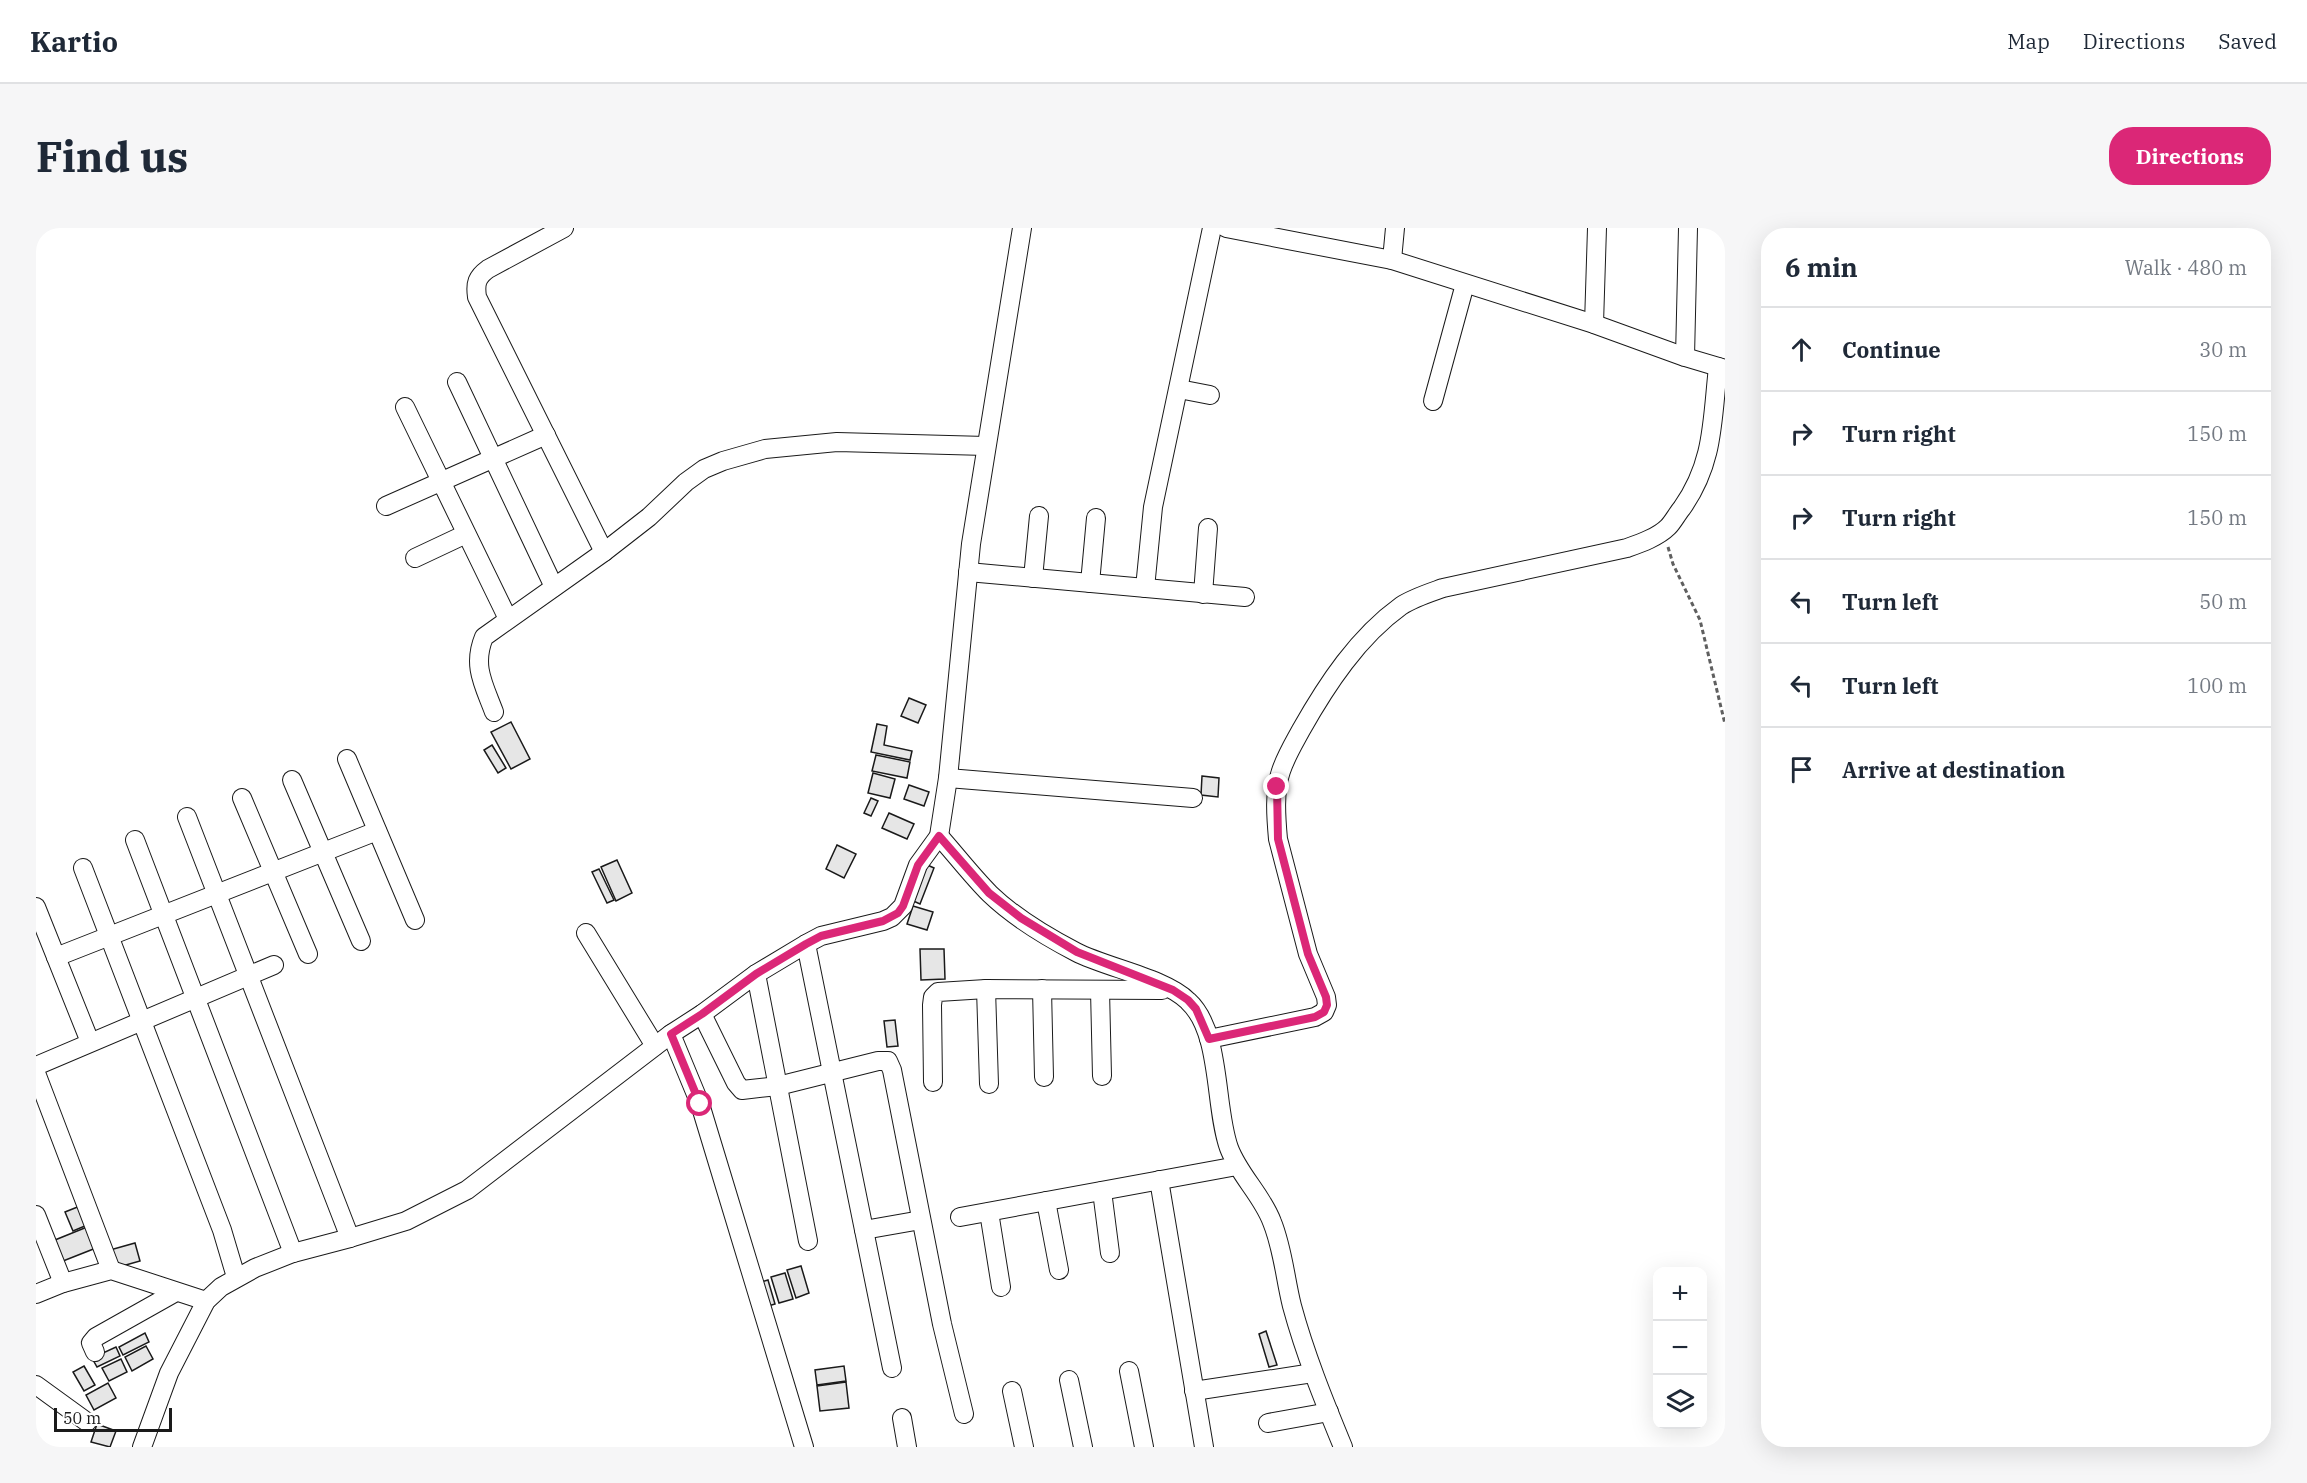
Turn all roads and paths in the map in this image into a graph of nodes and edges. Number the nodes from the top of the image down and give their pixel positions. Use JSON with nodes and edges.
{"nodes":[{"id":1,"x":564,"y":228,"type":"edge"},
{"id":2,"x":1022,"y":228,"type":"edge"},
{"id":3,"x":1212,"y":228,"type":"edge"},
{"id":4,"x":1226,"y":228,"type":"edge"},
{"id":5,"x":1395,"y":228,"type":"edge"},
{"id":6,"x":1598,"y":228,"type":"edge"},
{"id":7,"x":1688,"y":228,"type":"edge"},
{"id":8,"x":1392,"y":260,"type":"junction"},
{"id":9,"x":1465,"y":284,"type":"junction"},
{"id":10,"x":1594,"y":324,"type":"junction"},
{"id":11,"x":1685,"y":357,"type":"junction"},
{"id":12,"x":1722,"y":368,"type":"edge"},
{"id":13,"x":458,"y":382,"type":"dead end"},
{"id":14,"x":1179,"y":389,"type":"junction"},
{"id":15,"x":1210,"y":395,"type":"dead end"},
{"id":16,"x":1433,"y":401,"type":"dead end"},
{"id":17,"x":405,"y":408,"type":"dead end"},
{"id":18,"x":546,"y":435,"type":"junction"},
{"id":19,"x":986,"y":446,"type":"junction"},
{"id":20,"x":493,"y":458,"type":"junction"},
{"id":21,"x":441,"y":482,"type":"junction"},
{"id":22,"x":386,"y":506,"type":"dead end"},
{"id":23,"x":1039,"y":516,"type":"dead end"},
{"id":24,"x":1096,"y":518,"type":"dead end"},
{"id":25,"x":1208,"y":528,"type":"dead end"},
{"id":26,"x":1668,"y":528,"type":"junction"},
{"id":27,"x":466,"y":534,"type":"junction"},
{"id":28,"x":604,"y":552,"type":"junction"},
{"id":29,"x":415,"y":558,"type":"dead end"},
{"id":30,"x":968,"y":572,"type":"junction"},
{"id":31,"x":1033,"y":578,"type":"junction"},
{"id":32,"x":1090,"y":583,"type":"junction"},
{"id":33,"x":554,"y":587,"type":"junction"},
{"id":34,"x":1145,"y":588,"type":"junction"},
{"id":35,"x":1203,"y":594,"type":"junction"},
{"id":36,"x":1245,"y":597,"type":"dead end"},
{"id":37,"x":508,"y":619,"type":"junction"},
{"id":38,"x":494,"y":712,"type":"dead end"},
{"id":39,"x":1725,"y":724,"type":"edge"},
{"id":40,"x":347,"y":759,"type":"dead end"},
{"id":41,"x":948,"y":778,"type":"junction"},
{"id":42,"x":292,"y":780,"type":"dead end"},
{"id":43,"x":242,"y":798,"type":"dead end"},
{"id":44,"x":1193,"y":798,"type":"dead end"},
{"id":45,"x":187,"y":817,"type":"dead end"},
{"id":46,"x":377,"y":831,"type":"junction"},
{"id":47,"x":939,"y":836,"type":"junction"},
{"id":48,"x":135,"y":840,"type":"dead end"},
{"id":49,"x":323,"y":852,"type":"junction"},
{"id":50,"x":83,"y":868,"type":"dead end"},
{"id":51,"x":273,"y":872,"type":"junction"},
{"id":52,"x":217,"y":894,"type":"junction"},
{"id":53,"x":36,"y":907,"type":"edge"},
{"id":54,"x":163,"y":915,"type":"junction"},
{"id":55,"x":415,"y":920,"type":"dead end"},
{"id":56,"x":586,"y":933,"type":"dead end"},
{"id":57,"x":110,"y":936,"type":"junction"},
{"id":58,"x":42,"y":938,"type":"edge"},
{"id":59,"x":361,"y":941,"type":"dead end"},
{"id":60,"x":806,"y":944,"type":"junction"},
{"id":61,"x":308,"y":954,"type":"dead end"},
{"id":62,"x":56,"y":957,"type":"junction"},
{"id":63,"x":273,"y":965,"type":"dead end"},
{"id":64,"x":756,"y":974,"type":"junction"},
{"id":65,"x":248,"y":975,"type":"junction"},
{"id":66,"x":986,"y":989,"type":"junction"},
{"id":67,"x":1042,"y":989,"type":"junction"},
{"id":68,"x":1100,"y":990,"type":"junction"},
{"id":69,"x":1173,"y":990,"type":"junction"},
{"id":70,"x":195,"y":998,"type":"junction"},
{"id":71,"x":702,"y":1014,"type":"junction"},
{"id":72,"x":142,"y":1020,"type":"junction"},
{"id":73,"x":671,"y":1034,"type":"junction"},
{"id":74,"x":1209,"y":1039,"type":"junction"},
{"id":75,"x":90,"y":1042,"type":"junction"},
{"id":76,"x":655,"y":1046,"type":"junction"},
{"id":77,"x":36,"y":1066,"type":"edge"},
{"id":78,"x":36,"y":1073,"type":"edge"},
{"id":79,"x":832,"y":1074,"type":"junction"},
{"id":80,"x":1102,"y":1076,"type":"dead end"},
{"id":81,"x":1044,"y":1077,"type":"dead end"},
{"id":82,"x":933,"y":1082,"type":"dead end"},
{"id":83,"x":989,"y":1083,"type":"dead end"},
{"id":84,"x":778,"y":1086,"type":"junction"},
{"id":85,"x":1237,"y":1166,"type":"junction"},
{"id":86,"x":1159,"y":1180,"type":"junction"},
{"id":87,"x":1102,"y":1191,"type":"junction"},
{"id":88,"x":1046,"y":1201,"type":"junction"},
{"id":89,"x":989,"y":1212,"type":"junction"},
{"id":90,"x":36,"y":1215,"type":"edge"},
{"id":91,"x":960,"y":1217,"type":"dead end"},
{"id":92,"x":921,"y":1220,"type":"junction"},
{"id":93,"x":864,"y":1230,"type":"junction"},
{"id":94,"x":350,"y":1239,"type":"junction"},
{"id":95,"x":808,"y":1241,"type":"dead end"},
{"id":96,"x":293,"y":1253,"type":"junction"},
{"id":97,"x":1110,"y":1254,"type":"dead end"},
{"id":98,"x":111,"y":1270,"type":"junction"},
{"id":99,"x":1059,"y":1270,"type":"dead end"},
{"id":100,"x":236,"y":1277,"type":"junction"},
{"id":101,"x":63,"y":1283,"type":"junction"},
{"id":102,"x":1001,"y":1287,"type":"dead end"},
{"id":103,"x":176,"y":1292,"type":"junction"},
{"id":104,"x":36,"y":1294,"type":"edge"},
{"id":105,"x":206,"y":1301,"type":"junction"},
{"id":106,"x":95,"y":1352,"type":"dead end"},
{"id":107,"x":892,"y":1368,"type":"dead end"},
{"id":108,"x":1129,"y":1371,"type":"dead end"},
{"id":109,"x":1313,"y":1373,"type":"junction"},
{"id":110,"x":1069,"y":1380,"type":"dead end"},
{"id":111,"x":36,"y":1385,"type":"edge"},
{"id":112,"x":1012,"y":1391,"type":"dead end"},
{"id":113,"x":1194,"y":1391,"type":"junction"},
{"id":114,"x":1329,"y":1412,"type":"junction"},
{"id":115,"x":964,"y":1414,"type":"dead end"},
{"id":116,"x":902,"y":1419,"type":"dead end"},
{"id":117,"x":87,"y":1422,"type":"dead end"},
{"id":118,"x":1268,"y":1423,"type":"dead end"},
{"id":119,"x":142,"y":1447,"type":"edge"},
{"id":120,"x":804,"y":1447,"type":"edge"},
{"id":121,"x":907,"y":1447,"type":"edge"},
{"id":122,"x":1024,"y":1447,"type":"edge"},
{"id":123,"x":1083,"y":1447,"type":"edge"},
{"id":124,"x":1144,"y":1447,"type":"edge"},
{"id":125,"x":1204,"y":1447,"type":"edge"},
{"id":126,"x":1343,"y":1447,"type":"edge"}],
"edges":[{"from":1,"to":18,"type":"street"},
{"from":2,"to":19,"type":"street"},
{"from":3,"to":14,"type":"street"},
{"from":4,"to":8,"type":"street"},
{"from":5,"to":8,"type":"street"},
{"from":6,"to":10,"type":"street"},
{"from":7,"to":11,"type":"street"},
{"from":8,"to":9,"type":"street"},
{"from":9,"to":10,"type":"street"},
{"from":9,"to":16,"type":"street"},
{"from":10,"to":11,"type":"street"},
{"from":11,"to":12,"type":"street"},
{"from":12,"to":26,"type":"street"},
{"from":13,"to":20,"type":"street"},
{"from":14,"to":15,"type":"street"},
{"from":14,"to":34,"type":"street"},
{"from":17,"to":21,"type":"street"},
{"from":18,"to":20,"type":"street"},
{"from":18,"to":28,"type":"street"},
{"from":19,"to":28,"type":"street"},
{"from":19,"to":30,"type":"street"},
{"from":20,"to":21,"type":"street"},
{"from":20,"to":33,"type":"street"},
{"from":21,"to":22,"type":"street"},
{"from":21,"to":27,"type":"street"},
{"from":23,"to":31,"type":"street"},
{"from":24,"to":32,"type":"street"},
{"from":25,"to":35,"type":"street"},
{"from":26,"to":39,"type":"path"},
{"from":26,"to":74,"type":"street"},
{"from":27,"to":29,"type":"street"},
{"from":27,"to":37,"type":"street"},
{"from":28,"to":33,"type":"street"},
{"from":30,"to":31,"type":"street"},
{"from":30,"to":41,"type":"street"},
{"from":31,"to":32,"type":"street"},
{"from":32,"to":34,"type":"street"},
{"from":33,"to":37,"type":"street"},
{"from":34,"to":35,"type":"street"},
{"from":35,"to":36,"type":"street"},
{"from":37,"to":38,"type":"street"},
{"from":40,"to":46,"type":"street"},
{"from":41,"to":44,"type":"street"},
{"from":41,"to":47,"type":"street"},
{"from":42,"to":49,"type":"street"},
{"from":43,"to":51,"type":"street"},
{"from":45,"to":52,"type":"street"},
{"from":46,"to":49,"type":"street"},
{"from":46,"to":55,"type":"street"},
{"from":47,"to":60,"type":"street"},
{"from":47,"to":69,"type":"street"},
{"from":48,"to":54,"type":"street"},
{"from":49,"to":51,"type":"street"},
{"from":49,"to":59,"type":"street"},
{"from":50,"to":57,"type":"street"},
{"from":51,"to":52,"type":"street"},
{"from":51,"to":61,"type":"street"},
{"from":52,"to":54,"type":"street"},
{"from":52,"to":65,"type":"street"},
{"from":53,"to":58,"type":"street"},
{"from":54,"to":57,"type":"street"},
{"from":54,"to":70,"type":"street"},
{"from":56,"to":76,"type":"street"},
{"from":57,"to":62,"type":"street"},
{"from":57,"to":72,"type":"street"},
{"from":58,"to":62,"type":"street"},
{"from":60,"to":64,"type":"street"},
{"from":60,"to":79,"type":"street"},
{"from":62,"to":75,"type":"street"},
{"from":63,"to":65,"type":"street"},
{"from":64,"to":71,"type":"street"},
{"from":64,"to":84,"type":"street"},
{"from":65,"to":70,"type":"street"},
{"from":65,"to":94,"type":"street"},
{"from":66,"to":67,"type":"street"},
{"from":66,"to":82,"type":"street"},
{"from":66,"to":83,"type":"street"},
{"from":67,"to":68,"type":"street"},
{"from":67,"to":81,"type":"street"},
{"from":68,"to":69,"type":"street"},
{"from":68,"to":80,"type":"street"},
{"from":69,"to":74,"type":"street"},
{"from":70,"to":72,"type":"street"},
{"from":70,"to":96,"type":"street"},
{"from":71,"to":73,"type":"street"},
{"from":71,"to":84,"type":"street"},
{"from":72,"to":75,"type":"street"},
{"from":72,"to":100,"type":"street"},
{"from":73,"to":76,"type":"street"},
{"from":73,"to":120,"type":"street"},
{"from":74,"to":85,"type":"street"},
{"from":75,"to":77,"type":"street"},
{"from":76,"to":94,"type":"street"},
{"from":78,"to":98,"type":"street"},
{"from":79,"to":84,"type":"street"},
{"from":79,"to":92,"type":"street"},
{"from":79,"to":93,"type":"street"},
{"from":84,"to":95,"type":"street"},
{"from":85,"to":86,"type":"street"},
{"from":85,"to":109,"type":"street"},
{"from":86,"to":87,"type":"street"},
{"from":86,"to":113,"type":"street"},
{"from":87,"to":88,"type":"street"},
{"from":87,"to":97,"type":"street"},
{"from":88,"to":89,"type":"street"},
{"from":88,"to":99,"type":"street"},
{"from":89,"to":91,"type":"street"},
{"from":89,"to":102,"type":"street"},
{"from":90,"to":101,"type":"street"},
{"from":92,"to":93,"type":"street"},
{"from":92,"to":115,"type":"street"},
{"from":93,"to":107,"type":"street"},
{"from":94,"to":96,"type":"street"},
{"from":96,"to":100,"type":"street"},
{"from":98,"to":101,"type":"street"},
{"from":98,"to":103,"type":"street"},
{"from":100,"to":105,"type":"street"},
{"from":101,"to":104,"type":"street"},
{"from":103,"to":105,"type":"street"},
{"from":103,"to":106,"type":"street"},
{"from":105,"to":119,"type":"street"},
{"from":108,"to":124,"type":"street"},
{"from":109,"to":113,"type":"street"},
{"from":109,"to":114,"type":"street"},
{"from":110,"to":123,"type":"street"},
{"from":111,"to":117,"type":"street"},
{"from":112,"to":122,"type":"street"},
{"from":113,"to":125,"type":"street"},
{"from":114,"to":118,"type":"street"},
{"from":114,"to":126,"type":"street"},
{"from":116,"to":121,"type":"street"}]}
